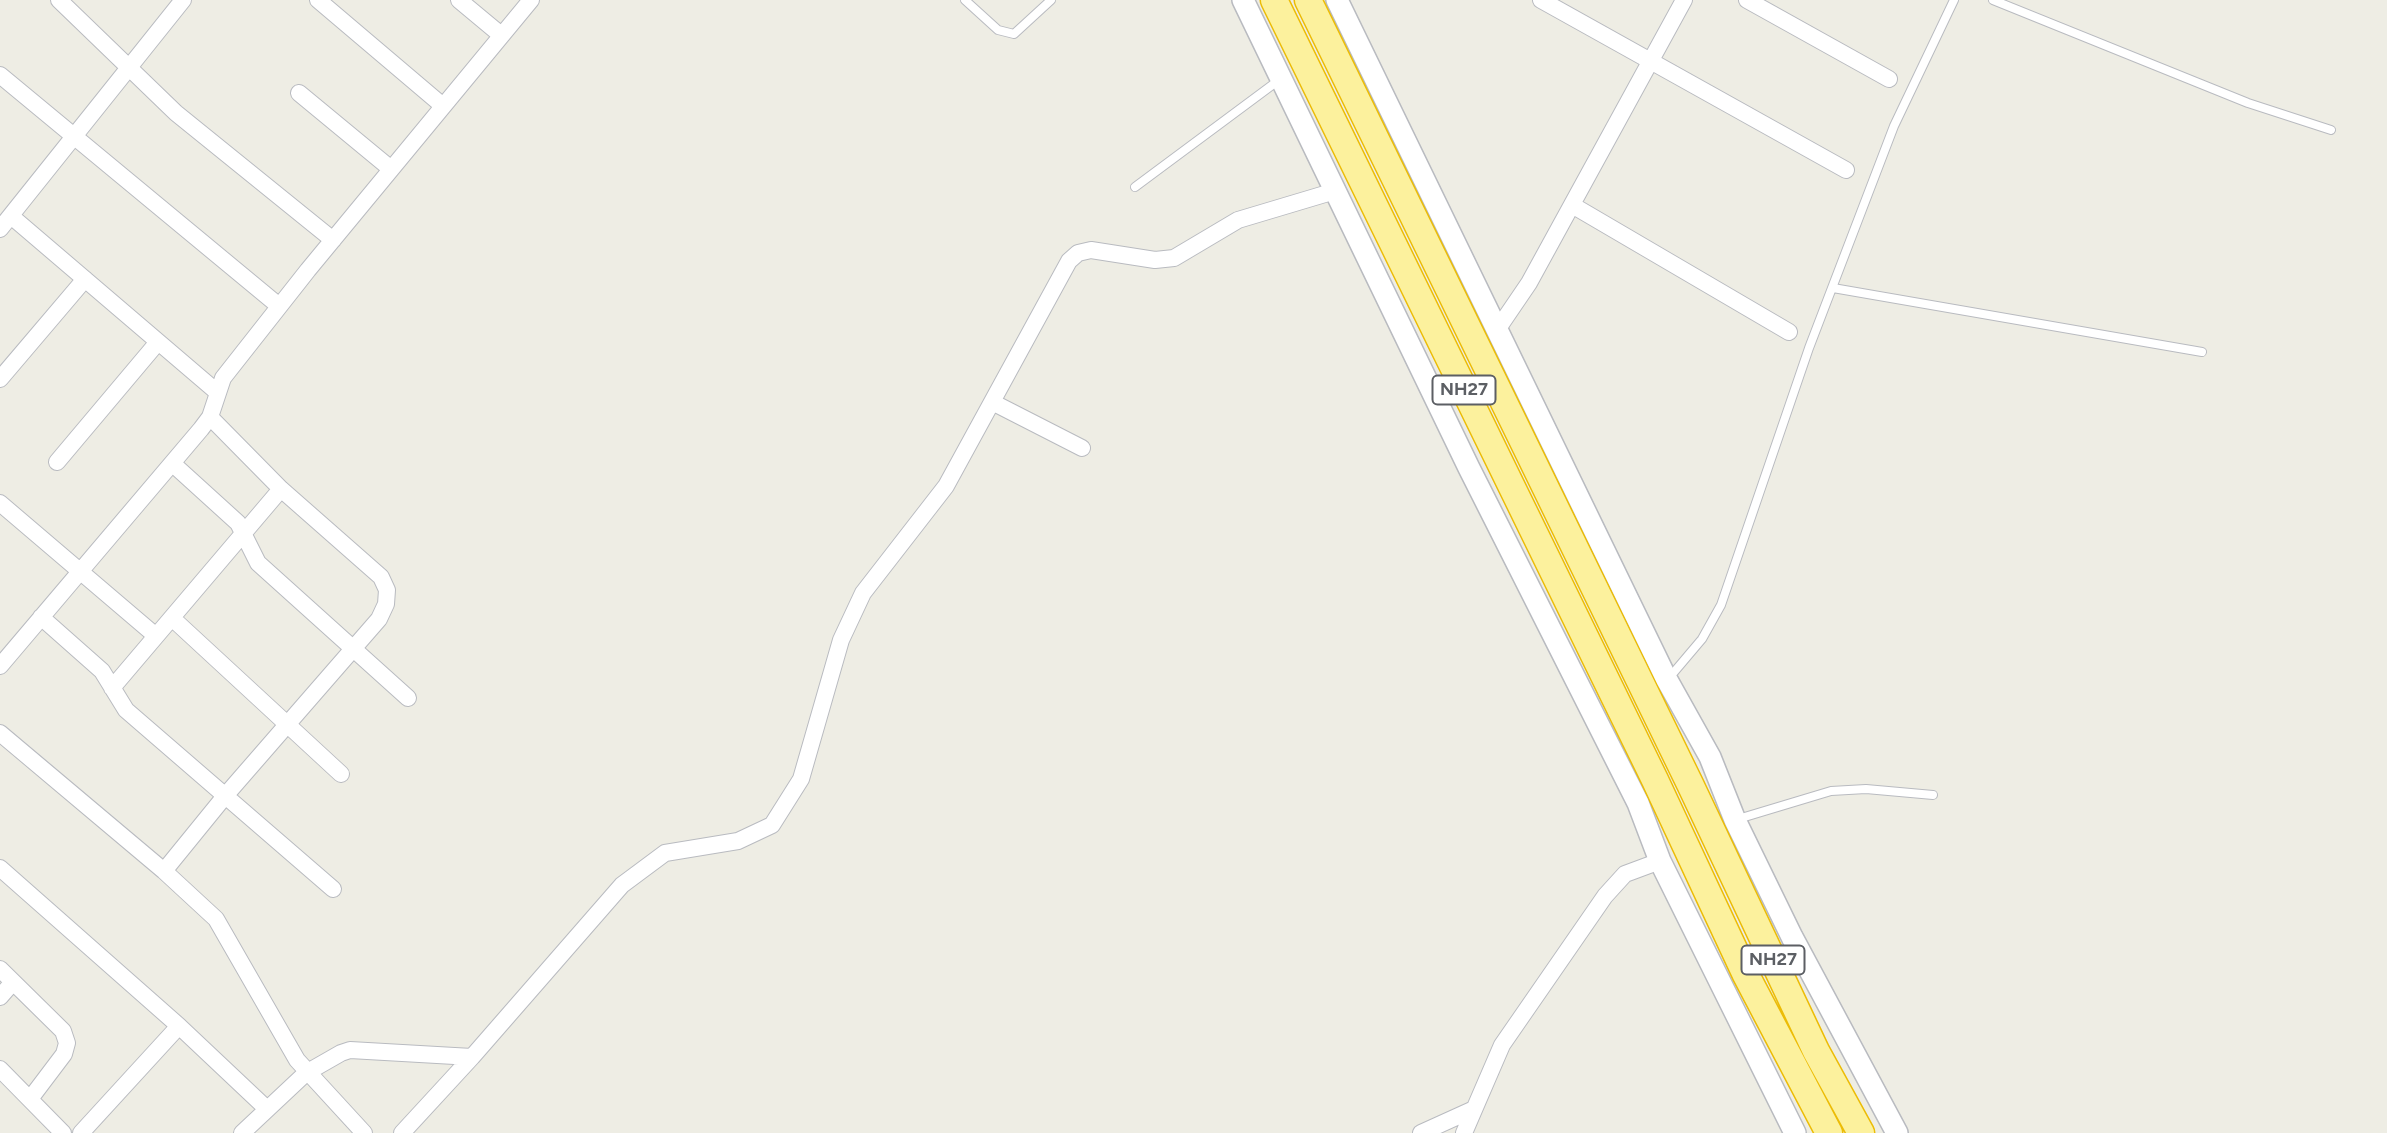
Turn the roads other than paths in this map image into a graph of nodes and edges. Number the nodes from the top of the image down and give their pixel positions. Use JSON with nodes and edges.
{"nodes":[{"id":1,"x":59,"y":0,"type":"edge"},
{"id":2,"x":183,"y":0,"type":"edge"},
{"id":3,"x":318,"y":0,"type":"edge"},
{"id":4,"x":458,"y":0,"type":"edge"},
{"id":5,"x":531,"y":0,"type":"edge"},
{"id":6,"x":965,"y":0,"type":"edge"},
{"id":7,"x":1051,"y":0,"type":"edge"},
{"id":8,"x":1243,"y":0,"type":"edge"},
{"id":9,"x":1274,"y":0,"type":"edge"},
{"id":10,"x":1308,"y":0,"type":"edge"},
{"id":11,"x":1541,"y":0,"type":"edge"},
{"id":12,"x":1684,"y":0,"type":"edge"},
{"id":13,"x":1748,"y":0,"type":"edge"},
{"id":14,"x":1954,"y":0,"type":"edge"},
{"id":15,"x":1993,"y":0,"type":"edge"},
{"id":16,"x":1342,"y":2,"type":"edge"},
{"id":17,"x":501,"y":35,"type":"junction"},
{"id":18,"x":1650,"y":62,"type":"junction"},
{"id":19,"x":130,"y":68,"type":"junction"},
{"id":20,"x":0,"y":75,"type":"edge"},
{"id":21,"x":1281,"y":78,"type":"junction"},
{"id":22,"x":1889,"y":79,"type":"dead end"},
{"id":23,"x":299,"y":93,"type":"dead end"},
{"id":24,"x":443,"y":106,"type":"junction"},
{"id":25,"x":2331,"y":130,"type":"dead end"},
{"id":26,"x":73,"y":138,"type":"junction"},
{"id":27,"x":391,"y":169,"type":"junction"},
{"id":28,"x":1846,"y":170,"type":"dead end"},
{"id":29,"x":1135,"y":187,"type":"dead end"},
{"id":30,"x":1335,"y":191,"type":"junction"},
{"id":31,"x":1572,"y":205,"type":"junction"},
{"id":32,"x":11,"y":216,"type":"junction"},
{"id":33,"x":0,"y":229,"type":"edge"},
{"id":34,"x":333,"y":240,"type":"junction"},
{"id":35,"x":85,"y":279,"type":"junction"},
{"id":36,"x":1833,"y":288,"type":"junction"},
{"id":37,"x":279,"y":306,"type":"junction"},
{"id":38,"x":1497,"y":330,"type":"junction"},
{"id":39,"x":1789,"y":332,"type":"dead end"},
{"id":40,"x":158,"y":342,"type":"junction"},
{"id":41,"x":2202,"y":352,"type":"dead end"},
{"id":42,"x":0,"y":379,"type":"edge"},
{"id":43,"x":217,"y":392,"type":"junction"},
{"id":44,"x":992,"y":402,"type":"junction"},
{"id":45,"x":210,"y":417,"type":"junction"},
{"id":46,"x":1082,"y":448,"type":"dead end"},
{"id":47,"x":57,"y":462,"type":"dead end"},
{"id":48,"x":173,"y":464,"type":"junction"},
{"id":49,"x":281,"y":489,"type":"junction"},
{"id":50,"x":0,"y":503,"type":"edge"},
{"id":51,"x":244,"y":532,"type":"junction"},
{"id":52,"x":80,"y":572,"type":"junction"},
{"id":53,"x":41,"y":617,"type":"junction"},
{"id":54,"x":172,"y":618,"type":"junction"},
{"id":55,"x":156,"y":636,"type":"junction"},
{"id":56,"x":352,"y":648,"type":"junction"},
{"id":57,"x":0,"y":666,"type":"edge"},
{"id":58,"x":1667,"y":680,"type":"junction"},
{"id":59,"x":112,"y":688,"type":"junction"},
{"id":60,"x":408,"y":698,"type":"dead end"},
{"id":61,"x":287,"y":724,"type":"junction"},
{"id":62,"x":0,"y":733,"type":"edge"},
{"id":63,"x":341,"y":774,"type":"dead end"},
{"id":64,"x":1933,"y":795,"type":"dead end"},
{"id":65,"x":225,"y":796,"type":"junction"},
{"id":66,"x":1735,"y":820,"type":"junction"},
{"id":67,"x":1660,"y":861,"type":"junction"},
{"id":68,"x":0,"y":868,"type":"edge"},
{"id":69,"x":164,"y":871,"type":"junction"},
{"id":70,"x":333,"y":889,"type":"dead end"},
{"id":71,"x":0,"y":969,"type":"edge"},
{"id":72,"x":13,"y":982,"type":"junction"},
{"id":73,"x":0,"y":997,"type":"edge"},
{"id":74,"x":179,"y":1026,"type":"junction"},
{"id":75,"x":472,"y":1057,"type":"junction"},
{"id":76,"x":0,"y":1069,"type":"edge"},
{"id":77,"x":306,"y":1073,"type":"junction"},
{"id":78,"x":30,"y":1099,"type":"junction"},
{"id":79,"x":267,"y":1109,"type":"junction"},
{"id":80,"x":1474,"y":1109,"type":"junction"},
{"id":81,"x":63,"y":1133,"type":"edge"},
{"id":82,"x":81,"y":1133,"type":"edge"},
{"id":83,"x":242,"y":1133,"type":"edge"},
{"id":84,"x":364,"y":1133,"type":"edge"},
{"id":85,"x":401,"y":1133,"type":"edge"},
{"id":86,"x":1421,"y":1133,"type":"edge"},
{"id":87,"x":1464,"y":1133,"type":"edge"},
{"id":88,"x":1795,"y":1133,"type":"edge"},
{"id":89,"x":1829,"y":1133,"type":"edge"},
{"id":90,"x":1861,"y":1133,"type":"edge"},
{"id":91,"x":1897,"y":1133,"type":"edge"}],
"edges":[{"from":1,"to":19,"type":"street"},
{"from":2,"to":19,"type":"street"},
{"from":3,"to":24,"type":"street"},
{"from":4,"to":17,"type":"street"},
{"from":5,"to":17,"type":"street"},
{"from":6,"to":7,"type":"lane"},
{"from":8,"to":21,"type":"street"},
{"from":9,"to":89,"type":"highway","number":"NH27"},
{"from":10,"to":90,"type":"highway","number":"NH27"},
{"from":11,"to":18,"type":"street"},
{"from":12,"to":18,"type":"street"},
{"from":13,"to":22,"type":"street"},
{"from":14,"to":36,"type":"lane"},
{"from":15,"to":25,"type":"lane"},
{"from":16,"to":38,"type":"street"},
{"from":17,"to":24,"type":"street"},
{"from":18,"to":28,"type":"street"},
{"from":18,"to":31,"type":"street"},
{"from":19,"to":26,"type":"street"},
{"from":19,"to":34,"type":"street"},
{"from":20,"to":26,"type":"street"},
{"from":21,"to":29,"type":"lane"},
{"from":21,"to":30,"type":"street"},
{"from":23,"to":27,"type":"street"},
{"from":24,"to":27,"type":"street"},
{"from":26,"to":32,"type":"street"},
{"from":26,"to":37,"type":"street"},
{"from":27,"to":34,"type":"street"},
{"from":30,"to":44,"type":"street"},
{"from":30,"to":67,"type":"street"},
{"from":31,"to":38,"type":"street"},
{"from":31,"to":39,"type":"street"},
{"from":32,"to":33,"type":"street"},
{"from":32,"to":35,"type":"street"},
{"from":34,"to":37,"type":"street"},
{"from":35,"to":40,"type":"street"},
{"from":35,"to":42,"type":"street"},
{"from":36,"to":41,"type":"lane"},
{"from":36,"to":58,"type":"lane"},
{"from":37,"to":43,"type":"street"},
{"from":38,"to":58,"type":"street"},
{"from":40,"to":43,"type":"street"},
{"from":40,"to":47,"type":"street"},
{"from":43,"to":45,"type":"street"},
{"from":44,"to":46,"type":"street"},
{"from":44,"to":75,"type":"street"},
{"from":45,"to":48,"type":"street"},
{"from":45,"to":49,"type":"street"},
{"from":48,"to":51,"type":"street"},
{"from":48,"to":52,"type":"street"},
{"from":49,"to":51,"type":"street"},
{"from":49,"to":56,"type":"street"},
{"from":50,"to":52,"type":"street"},
{"from":51,"to":54,"type":"street"},
{"from":51,"to":56,"type":"street"},
{"from":52,"to":53,"type":"street"},
{"from":52,"to":55,"type":"street"},
{"from":53,"to":57,"type":"street"},
{"from":53,"to":59,"type":"street"},
{"from":54,"to":55,"type":"street"},
{"from":54,"to":61,"type":"street"},
{"from":55,"to":59,"type":"street"},
{"from":56,"to":60,"type":"street"},
{"from":56,"to":61,"type":"street"},
{"from":58,"to":66,"type":"street"},
{"from":59,"to":65,"type":"street"},
{"from":61,"to":63,"type":"street"},
{"from":61,"to":65,"type":"street"},
{"from":62,"to":69,"type":"street"},
{"from":64,"to":66,"type":"lane"},
{"from":65,"to":69,"type":"street"},
{"from":65,"to":70,"type":"street"},
{"from":66,"to":91,"type":"street"},
{"from":67,"to":80,"type":"street"},
{"from":67,"to":88,"type":"street"},
{"from":68,"to":74,"type":"street"},
{"from":69,"to":77,"type":"street"},
{"from":71,"to":72,"type":"street"},
{"from":72,"to":73,"type":"street"},
{"from":72,"to":78,"type":"street"},
{"from":74,"to":79,"type":"street"},
{"from":74,"to":82,"type":"street"},
{"from":75,"to":77,"type":"street"},
{"from":75,"to":85,"type":"street"},
{"from":76,"to":78,"type":"street"},
{"from":77,"to":79,"type":"street"},
{"from":77,"to":84,"type":"street"},
{"from":78,"to":81,"type":"street"},
{"from":79,"to":83,"type":"street"},
{"from":80,"to":86,"type":"street"},
{"from":80,"to":87,"type":"street"}]}
